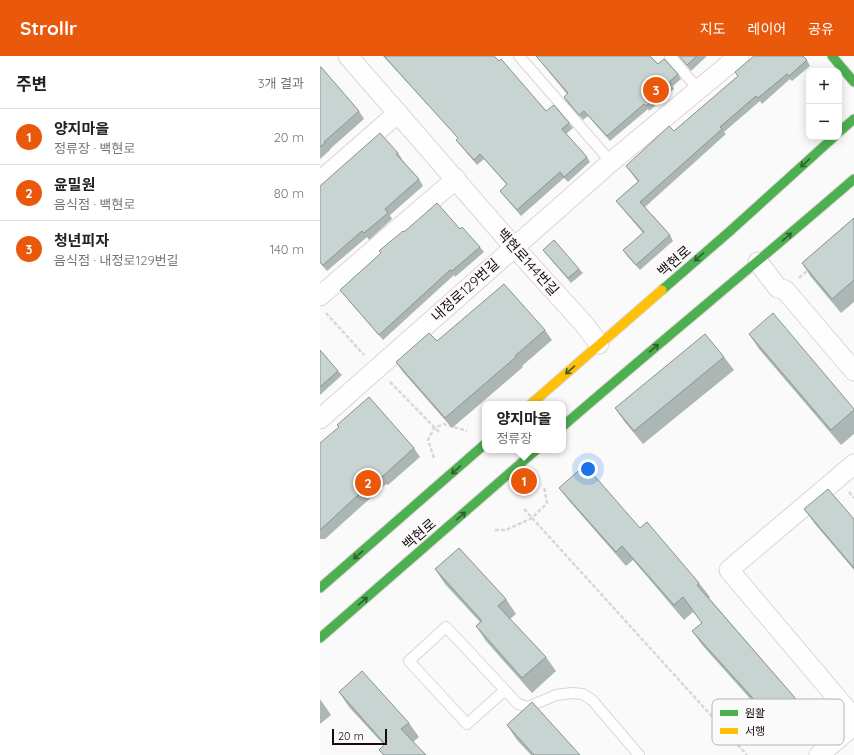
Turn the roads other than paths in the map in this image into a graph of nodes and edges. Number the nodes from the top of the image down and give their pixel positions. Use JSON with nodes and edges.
{"nodes":[{"id":1,"x":348,"y":56,"type":"edge"},
{"id":2,"x":519,"y":56,"type":"edge"},
{"id":3,"x":670,"y":56,"type":"edge"},
{"id":4,"x":739,"y":56,"type":"edge"},
{"id":5,"x":832,"y":56,"type":"edge"},
{"id":6,"x":854,"y":82,"type":"edge"},
{"id":7,"x":698,"y":89,"type":"junction"},
{"id":8,"x":398,"y":113,"type":"junction"},
{"id":9,"x":854,"y":119,"type":"edge"},
{"id":10,"x":842,"y":129,"type":"edge"},
{"id":11,"x":831,"y":140,"type":"edge"},
{"id":12,"x":611,"y":162,"type":"junction"},
{"id":13,"x":456,"y":179,"type":"junction"},
{"id":14,"x":854,"y":179,"type":"edge"},
{"id":15,"x":320,"y":180,"type":"edge"},
{"id":16,"x":514,"y":247,"type":"junction"},
{"id":17,"x":758,"y":262,"type":"junction"},
{"id":18,"x":320,"y":296,"type":"edge"},
{"id":19,"x":599,"y":344,"type":"junction"},
{"id":20,"x":854,"y":372,"type":"edge"},
{"id":21,"x":534,"y":401,"type":"edge"},
{"id":22,"x":320,"y":419,"type":"edge"},
{"id":23,"x":566,"y":423,"type":"edge"},
{"id":24,"x":482,"y":447,"type":"edge"},
{"id":25,"x":533,"y":453,"type":"edge"},
{"id":26,"x":854,"y":464,"type":"edge"},
{"id":27,"x":320,"y":588,"type":"edge"},
{"id":28,"x":320,"y":638,"type":"edge"},
{"id":29,"x":505,"y":690,"type":"junction"},
{"id":30,"x":838,"y":699,"type":"edge"},
{"id":31,"x":844,"y":706,"type":"edge"},
{"id":32,"x":528,"y":707,"type":"junction"},
{"id":33,"x":519,"y":715,"type":"edge"},
{"id":34,"x":854,"y":718,"type":"edge"},
{"id":35,"x":854,"y":725,"type":"edge"},
{"id":36,"x":844,"y":734,"type":"edge"},
{"id":37,"x":831,"y":745,"type":"edge"},
{"id":38,"x":639,"y":755,"type":"edge"},
{"id":39,"x":819,"y":755,"type":"edge"}],
"edges":[{"from":1,"to":8,"type":"street","name":"백현로144번길"},
{"from":2,"to":12,"type":"lane"},
{"from":3,"to":7,"type":"lane"},
{"from":4,"to":7,"type":"street","name":"내정로129번길"},
{"from":5,"to":6,"type":"main road"},
{"from":7,"to":12,"type":"street","name":"내정로129번길"},
{"from":8,"to":13,"type":"street","name":"백현로144번길"},
{"from":8,"to":15,"type":"street"},
{"from":9,"to":10,"type":"main road"},
{"from":11,"to":19,"type":"main road","name":"백현로","one_way":true},
{"from":12,"to":16,"type":"street","name":"내정로129번길"},
{"from":13,"to":16,"type":"street","name":"백현로144번길"},
{"from":13,"to":18,"type":"street"},
{"from":17,"to":14,"type":"main road","one_way":true},
{"from":16,"to":19,"type":"street","name":"백현로144번길"},
{"from":16,"to":22,"type":"street","name":"내정로129번길"},
{"from":17,"to":20,"type":"street"},
{"from":23,"to":17,"type":"main road","one_way":true},
{"from":19,"to":21,"type":"main road","name":"백현로","one_way":true},
{"from":24,"to":27,"type":"main road","name":"백현로","one_way":true},
{"from":28,"to":25,"type":"main road","name":"백현로","one_way":true},
{"from":26,"to":30,"type":"street"},
{"from":29,"to":29,"type":"lane"},
{"from":29,"to":32,"type":"lane"},
{"from":31,"to":34,"type":"street"},
{"from":32,"to":33,"type":"lane"},
{"from":32,"to":38,"type":"lane"},
{"from":35,"to":36,"type":"street"},
{"from":37,"to":39,"type":"street"}]}
